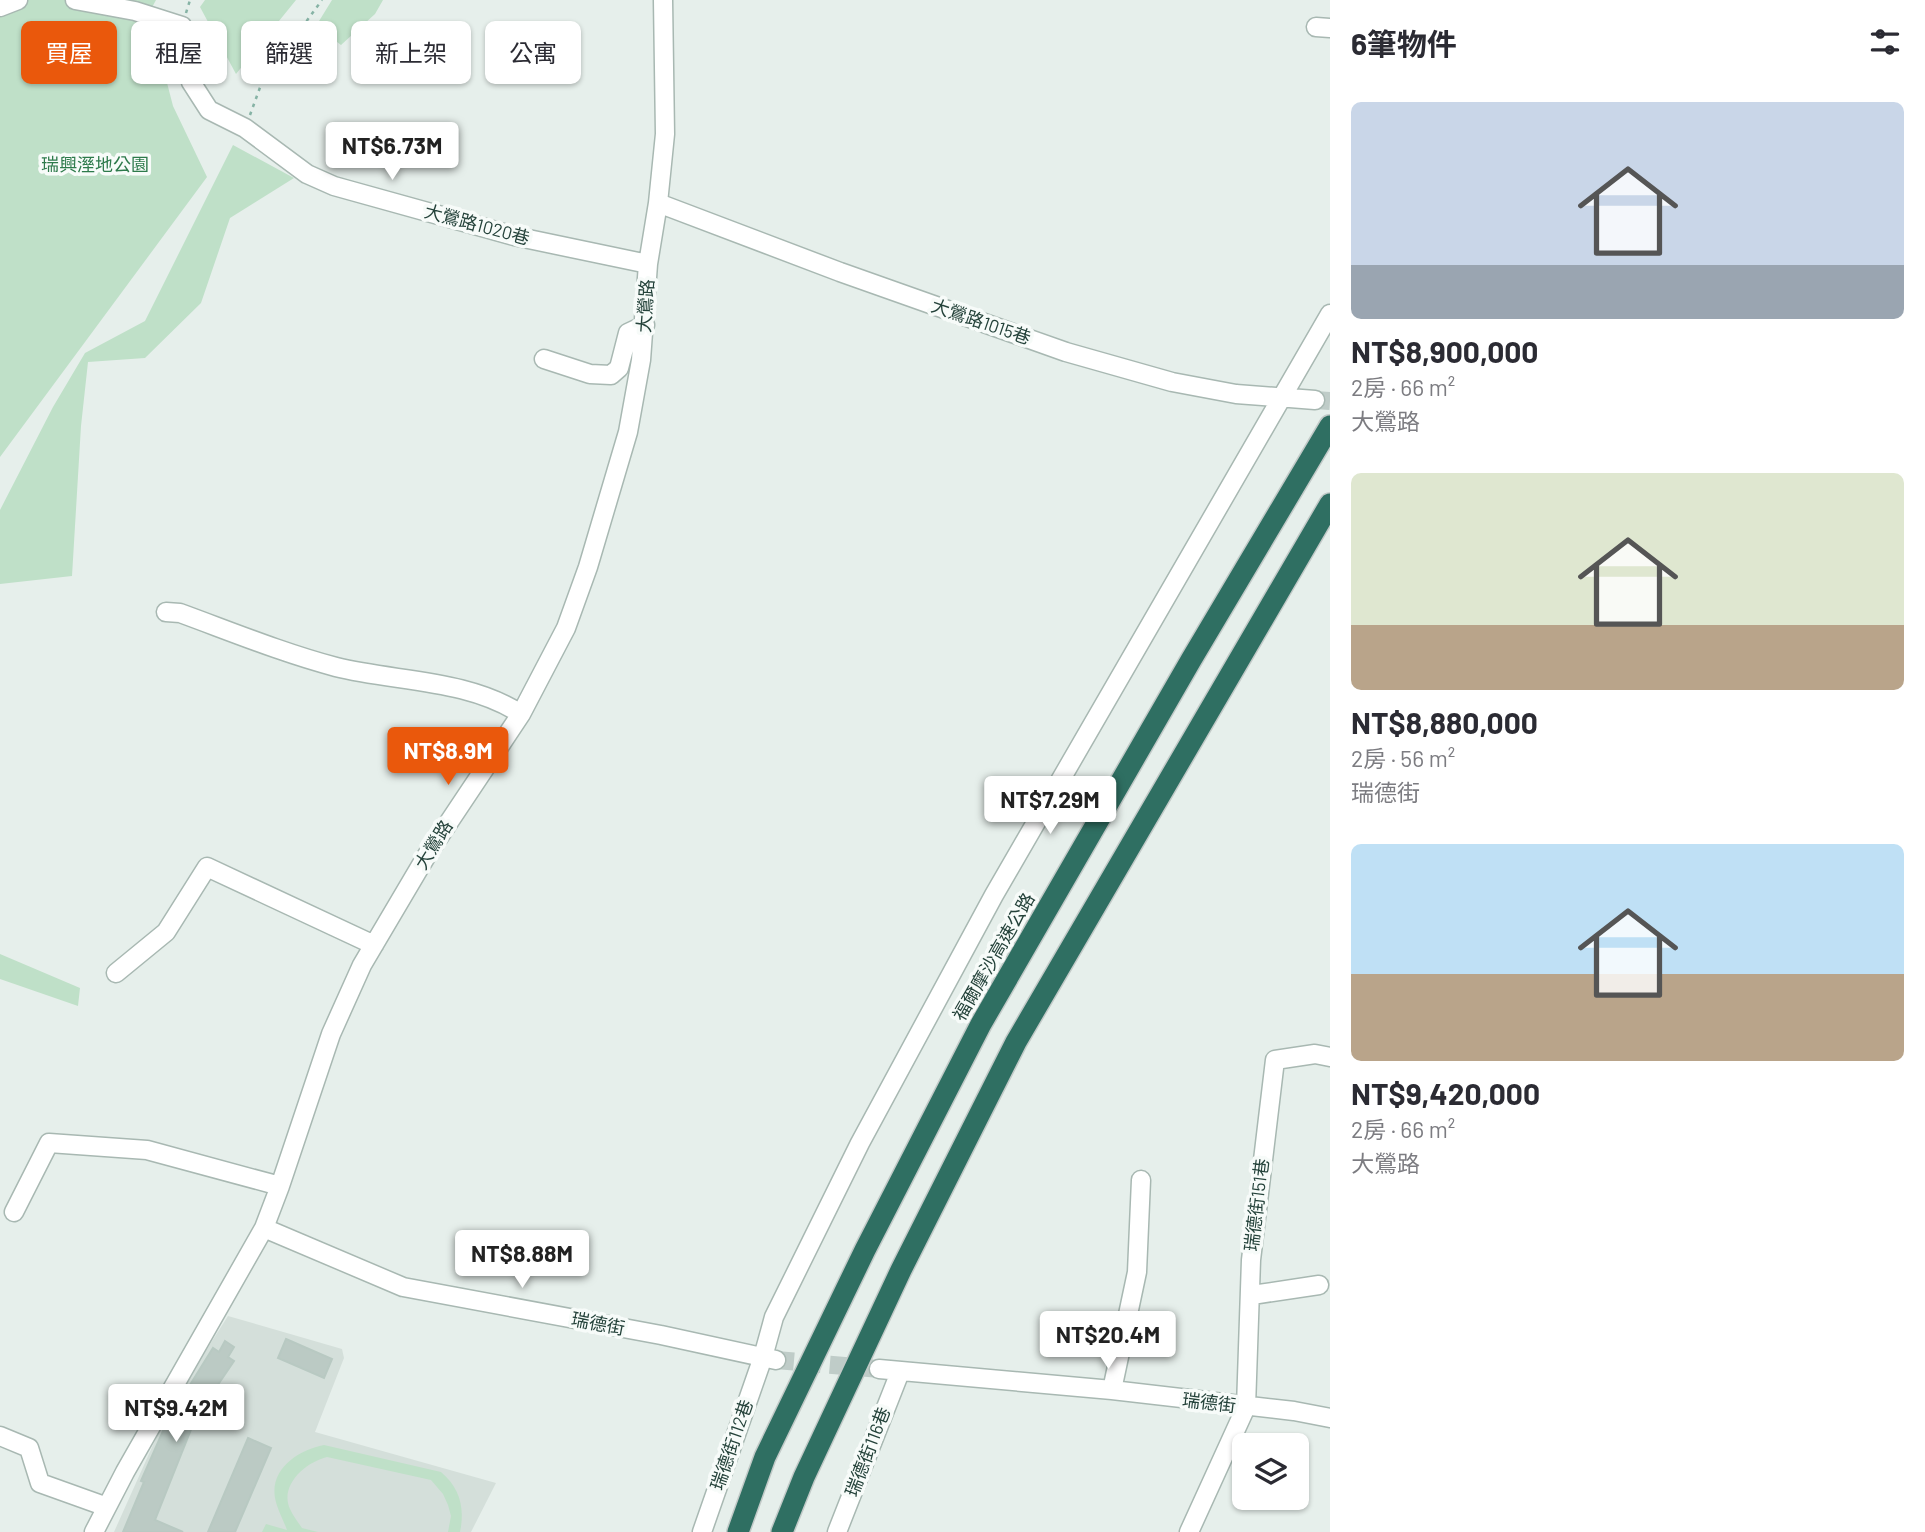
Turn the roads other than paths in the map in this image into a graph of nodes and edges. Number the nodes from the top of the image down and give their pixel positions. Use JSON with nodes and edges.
{"nodes":[{"id":1,"x":18,"y":0,"type":"edge"},
{"id":2,"x":75,"y":0,"type":"edge"},
{"id":3,"x":663,"y":0,"type":"edge"},
{"id":4,"x":0,"y":7,"type":"edge"},
{"id":5,"x":658,"y":204,"type":"junction"},
{"id":6,"x":649,"y":264,"type":"junction"},
{"id":7,"x":1330,"y":314,"type":"edge"},
{"id":8,"x":645,"y":325,"type":"junction"},
{"id":9,"x":544,"y":359,"type":"dead end"},
{"id":10,"x":1282,"y":397,"type":"junction"},
{"id":11,"x":1315,"y":400,"type":"tunnel mouth"},
{"id":12,"x":1330,"y":426,"type":"edge"},
{"id":13,"x":1330,"y":504,"type":"edge"},
{"id":14,"x":166,"y":612,"type":"dead end"},
{"id":15,"x":521,"y":714,"type":"junction"},
{"id":16,"x":374,"y":945,"type":"junction"},
{"id":17,"x":116,"y":973,"type":"dead end"},
{"id":18,"x":1330,"y":1057,"type":"edge"},
{"id":19,"x":1141,"y":1180,"type":"dead end"},
{"id":20,"x":280,"y":1186,"type":"junction"},
{"id":21,"x":14,"y":1212,"type":"dead end"},
{"id":22,"x":264,"y":1228,"type":"junction"},
{"id":23,"x":1318,"y":1285,"type":"dead end"},
{"id":24,"x":1251,"y":1295,"type":"junction"},
{"id":25,"x":769,"y":1359,"type":"junction"},
{"id":26,"x":878,"y":1369,"type":"tunnel mouth"},
{"id":27,"x":900,"y":1372,"type":"junction"},
{"id":28,"x":1112,"y":1390,"type":"junction"},
{"id":29,"x":1246,"y":1407,"type":"junction"},
{"id":30,"x":1330,"y":1418,"type":"edge"},
{"id":31,"x":0,"y":1436,"type":"edge"},
{"id":32,"x":107,"y":1507,"type":"junction"},
{"id":33,"x":94,"y":1532,"type":"edge"},
{"id":34,"x":702,"y":1532,"type":"edge"},
{"id":35,"x":738,"y":1532,"type":"edge"},
{"id":36,"x":782,"y":1532,"type":"edge"},
{"id":37,"x":837,"y":1532,"type":"edge"},
{"id":38,"x":1189,"y":1532,"type":"edge"}],
"edges":[{"from":1,"to":4,"type":"street"},
{"from":2,"to":6,"type":"street","name":"大鶯路1020巷"},
{"from":3,"to":5,"type":"street","name":"大鶯路"},
{"from":5,"to":6,"type":"street","name":"大鶯路"},
{"from":5,"to":10,"type":"street","name":"大鶯路1015巷"},
{"from":6,"to":8,"type":"street","name":"大鶯路"},
{"from":7,"to":10,"type":"street","name":"瑞德街112巷"},
{"from":8,"to":9,"type":"street"},
{"from":8,"to":15,"type":"street","name":"大鶯路"},
{"from":10,"to":11,"type":"street","name":"大鶯路1015巷"},
{"from":10,"to":25,"type":"street","name":"瑞德街112巷"},
{"from":12,"to":35,"type":"highway","name":"福爾摩沙高速公路"},
{"from":13,"to":36,"type":"highway"},
{"from":14,"to":15,"type":"street"},
{"from":15,"to":16,"type":"street","name":"大鶯路"},
{"from":16,"to":17,"type":"street"},
{"from":16,"to":20,"type":"street","name":"大鶯路"},
{"from":18,"to":24,"type":"street","name":"瑞德街151巷"},
{"from":19,"to":28,"type":"street"},
{"from":20,"to":21,"type":"street"},
{"from":20,"to":22,"type":"street","name":"大鶯路"},
{"from":22,"to":25,"type":"street","name":"瑞德街"},
{"from":22,"to":32,"type":"street","name":"大鶯路"},
{"from":23,"to":24,"type":"street"},
{"from":24,"to":29,"type":"street","name":"瑞德街151巷"},
{"from":25,"to":34,"type":"street","name":"瑞德街112巷"},
{"from":26,"to":27,"type":"street","name":"瑞德街"},
{"from":27,"to":28,"type":"street","name":"瑞德街"},
{"from":27,"to":37,"type":"street","name":"瑞德街116巷"},
{"from":28,"to":29,"type":"street","name":"瑞德街"},
{"from":29,"to":30,"type":"street","name":"瑞德街"},
{"from":29,"to":38,"type":"street"},
{"from":31,"to":32,"type":"street"},
{"from":32,"to":33,"type":"street","name":"大鶯路"}]}
